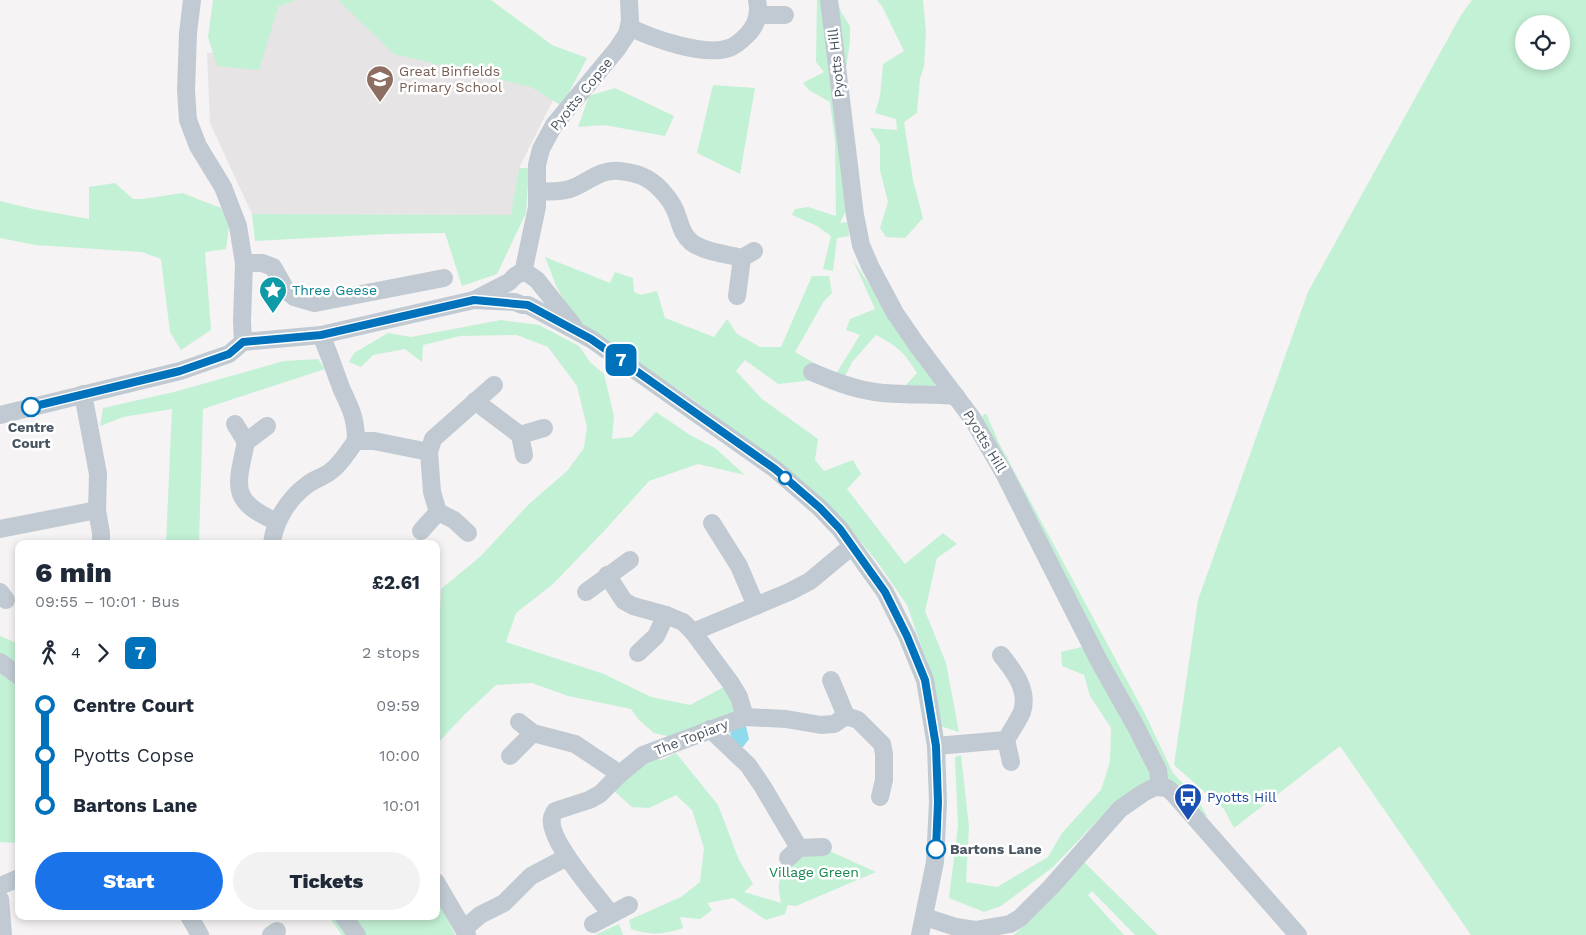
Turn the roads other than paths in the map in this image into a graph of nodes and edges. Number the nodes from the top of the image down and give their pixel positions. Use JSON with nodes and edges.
{"nodes":[{"id":1,"x":192,"y":0,"type":"edge"},
{"id":2,"x":629,"y":0,"type":"edge"},
{"id":3,"x":829,"y":0,"type":"edge"},
{"id":4,"x":758,"y":8,"type":"edge"},
{"id":5,"x":785,"y":15,"type":"dead end"},
{"id":6,"x":629,"y":27,"type":"junction"},
{"id":7,"x":537,"y":191,"type":"junction"},
{"id":8,"x":244,"y":263,"type":"junction"},
{"id":9,"x":444,"y":278,"type":"dead end"},
{"id":10,"x":526,"y":278,"type":"junction"},
{"id":11,"x":737,"y":296,"type":"dead end"},
{"id":12,"x":474,"y":300,"type":"junction"},
{"id":13,"x":521,"y":304,"type":"junction"},
{"id":14,"x":578,"y":331,"type":"junction"},
{"id":15,"x":321,"y":335,"type":"junction"},
{"id":16,"x":243,"y":342,"type":"junction"},
{"id":17,"x":812,"y":372,"type":"dead end"},
{"id":18,"x":494,"y":385,"type":"dead end"},
{"id":19,"x":83,"y":394,"type":"junction"},
{"id":20,"x":956,"y":396,"type":"junction"},
{"id":21,"x":475,"y":401,"type":"junction"},
{"id":22,"x":0,"y":415,"type":"edge"},
{"id":23,"x":235,"y":424,"type":"dead end"},
{"id":24,"x":267,"y":426,"type":"dead end"},
{"id":25,"x":544,"y":428,"type":"dead end"},
{"id":26,"x":520,"y":435,"type":"junction"},
{"id":27,"x":356,"y":441,"type":"junction"},
{"id":28,"x":246,"y":442,"type":"junction"},
{"id":29,"x":429,"y":452,"type":"junction"},
{"id":30,"x":524,"y":455,"type":"dead end"},
{"id":31,"x":96,"y":510,"type":"junction"},
{"id":32,"x":438,"y":512,"type":"junction"},
{"id":33,"x":278,"y":522,"type":"junction"},
{"id":34,"x":712,"y":523,"type":"dead end"},
{"id":35,"x":0,"y":530,"type":"edge"},
{"id":36,"x":421,"y":531,"type":"dead end"},
{"id":37,"x":468,"y":532,"type":"dead end"},
{"id":38,"x":101,"y":540,"type":"edge"},
{"id":39,"x":273,"y":540,"type":"edge"},
{"id":40,"x":852,"y":546,"type":"junction"},
{"id":41,"x":630,"y":560,"type":"dead end"},
{"id":42,"x":608,"y":575,"type":"junction"},
{"id":43,"x":586,"y":592,"type":"dead end"},
{"id":44,"x":756,"y":606,"type":"junction"},
{"id":45,"x":666,"y":615,"type":"junction"},
{"id":46,"x":693,"y":632,"type":"junction"},
{"id":47,"x":638,"y":653,"type":"dead end"},
{"id":48,"x":1001,"y":656,"type":"dead end"},
{"id":49,"x":0,"y":662,"type":"edge"},
{"id":50,"x":15,"y":673,"type":"edge"},
{"id":51,"x":832,"y":680,"type":"dead end"},
{"id":52,"x":846,"y":716,"type":"junction"},
{"id":53,"x":745,"y":717,"type":"junction"},
{"id":54,"x":710,"y":729,"type":"junction"},
{"id":55,"x":1006,"y":740,"type":"junction"},
{"id":56,"x":936,"y":746,"type":"junction"},
{"id":57,"x":510,"y":756,"type":"dead end"},
{"id":58,"x":1011,"y":762,"type":"dead end"},
{"id":59,"x":620,"y":774,"type":"junction"},
{"id":60,"x":1160,"y":787,"type":"junction"},
{"id":61,"x":880,"y":797,"type":"dead end"},
{"id":62,"x":823,"y":847,"type":"dead end"},
{"id":63,"x":568,"y":857,"type":"junction"},
{"id":64,"x":15,"y":880,"type":"edge"},
{"id":65,"x":0,"y":886,"type":"edge"},
{"id":66,"x":440,"y":889,"type":"edge"},
{"id":67,"x":0,"y":899,"type":"edge"},
{"id":68,"x":629,"y":905,"type":"dead end"},
{"id":69,"x":611,"y":914,"type":"junction"},
{"id":70,"x":925,"y":917,"type":"junction"},
{"id":71,"x":191,"y":920,"type":"edge"},
{"id":72,"x":345,"y":920,"type":"edge"},
{"id":73,"x":593,"y":924,"type":"dead end"},
{"id":74,"x":466,"y":932,"type":"edge"},
{"id":75,"x":197,"y":934,"type":"edge"},
{"id":76,"x":3,"y":935,"type":"edge"},
{"id":77,"x":356,"y":935,"type":"edge"},
{"id":78,"x":920,"y":935,"type":"edge"},
{"id":79,"x":1298,"y":935,"type":"edge"}],
"edges":[{"from":1,"to":8,"type":"street"},
{"from":2,"to":6,"type":"street","name":"Pyotts Copse"},
{"from":3,"to":20,"type":"street","name":"Pyotts Hill"},
{"from":4,"to":5,"type":"street"},
{"from":4,"to":6,"type":"street"},
{"from":6,"to":7,"type":"street","name":"Pyotts Copse"},
{"from":7,"to":10,"type":"street","name":"Pyotts Copse"},
{"from":7,"to":11,"type":"street"},
{"from":8,"to":9,"type":"street"},
{"from":8,"to":16,"type":"street"},
{"from":10,"to":12,"type":"street"},
{"from":10,"to":13,"type":"street"},
{"from":10,"to":13,"type":"street"},
{"from":10,"to":14,"type":"street"},
{"from":12,"to":13,"type":"street"},
{"from":12,"to":15,"type":"street"},
{"from":13,"to":14,"type":"street"},
{"from":14,"to":40,"type":"street"},
{"from":15,"to":16,"type":"street"},
{"from":15,"to":27,"type":"street"},
{"from":16,"to":19,"type":"street"},
{"from":17,"to":20,"type":"street","name":"Pyotts Hill"},
{"from":18,"to":21,"type":"street"},
{"from":19,"to":22,"type":"street"},
{"from":19,"to":31,"type":"street"},
{"from":20,"to":60,"type":"street","name":"Pyotts Hill"},
{"from":21,"to":26,"type":"street"},
{"from":21,"to":29,"type":"street"},
{"from":23,"to":28,"type":"street"},
{"from":24,"to":28,"type":"street"},
{"from":25,"to":26,"type":"street"},
{"from":26,"to":30,"type":"street"},
{"from":27,"to":29,"type":"street"},
{"from":27,"to":33,"type":"street"},
{"from":28,"to":33,"type":"street"},
{"from":29,"to":32,"type":"street"},
{"from":31,"to":35,"type":"street"},
{"from":31,"to":38,"type":"street"},
{"from":32,"to":36,"type":"street"},
{"from":32,"to":37,"type":"street"},
{"from":33,"to":39,"type":"street"},
{"from":34,"to":44,"type":"street"},
{"from":40,"to":44,"type":"street"},
{"from":40,"to":56,"type":"street"},
{"from":41,"to":42,"type":"street"},
{"from":42,"to":43,"type":"street"},
{"from":42,"to":45,"type":"street","name":"The Topiary"},
{"from":44,"to":46,"type":"street"},
{"from":45,"to":46,"type":"street","name":"The Topiary"},
{"from":45,"to":47,"type":"street"},
{"from":46,"to":53,"type":"street","name":"The Topiary"},
{"from":48,"to":55,"type":"street"},
{"from":49,"to":50,"type":"street"},
{"from":51,"to":52,"type":"street"},
{"from":52,"to":53,"type":"street"},
{"from":52,"to":61,"type":"street"},
{"from":53,"to":54,"type":"street","name":"The Topiary"},
{"from":54,"to":59,"type":"street","name":"The Topiary"},
{"from":54,"to":62,"type":"street"},
{"from":55,"to":56,"type":"street"},
{"from":55,"to":58,"type":"street"},
{"from":56,"to":70,"type":"street"},
{"from":57,"to":59,"type":"street"},
{"from":59,"to":63,"type":"street","name":"The Topiary"},
{"from":60,"to":70,"type":"street"},
{"from":60,"to":79,"type":"street"},
{"from":63,"to":69,"type":"street","name":"The Topiary"},
{"from":63,"to":74,"type":"street"},
{"from":64,"to":65,"type":"street"},
{"from":66,"to":74,"type":"street"},
{"from":67,"to":76,"type":"street"},
{"from":68,"to":69,"type":"street"},
{"from":69,"to":73,"type":"street"},
{"from":70,"to":78,"type":"street"},
{"from":71,"to":75,"type":"street"},
{"from":72,"to":77,"type":"street"}]}
